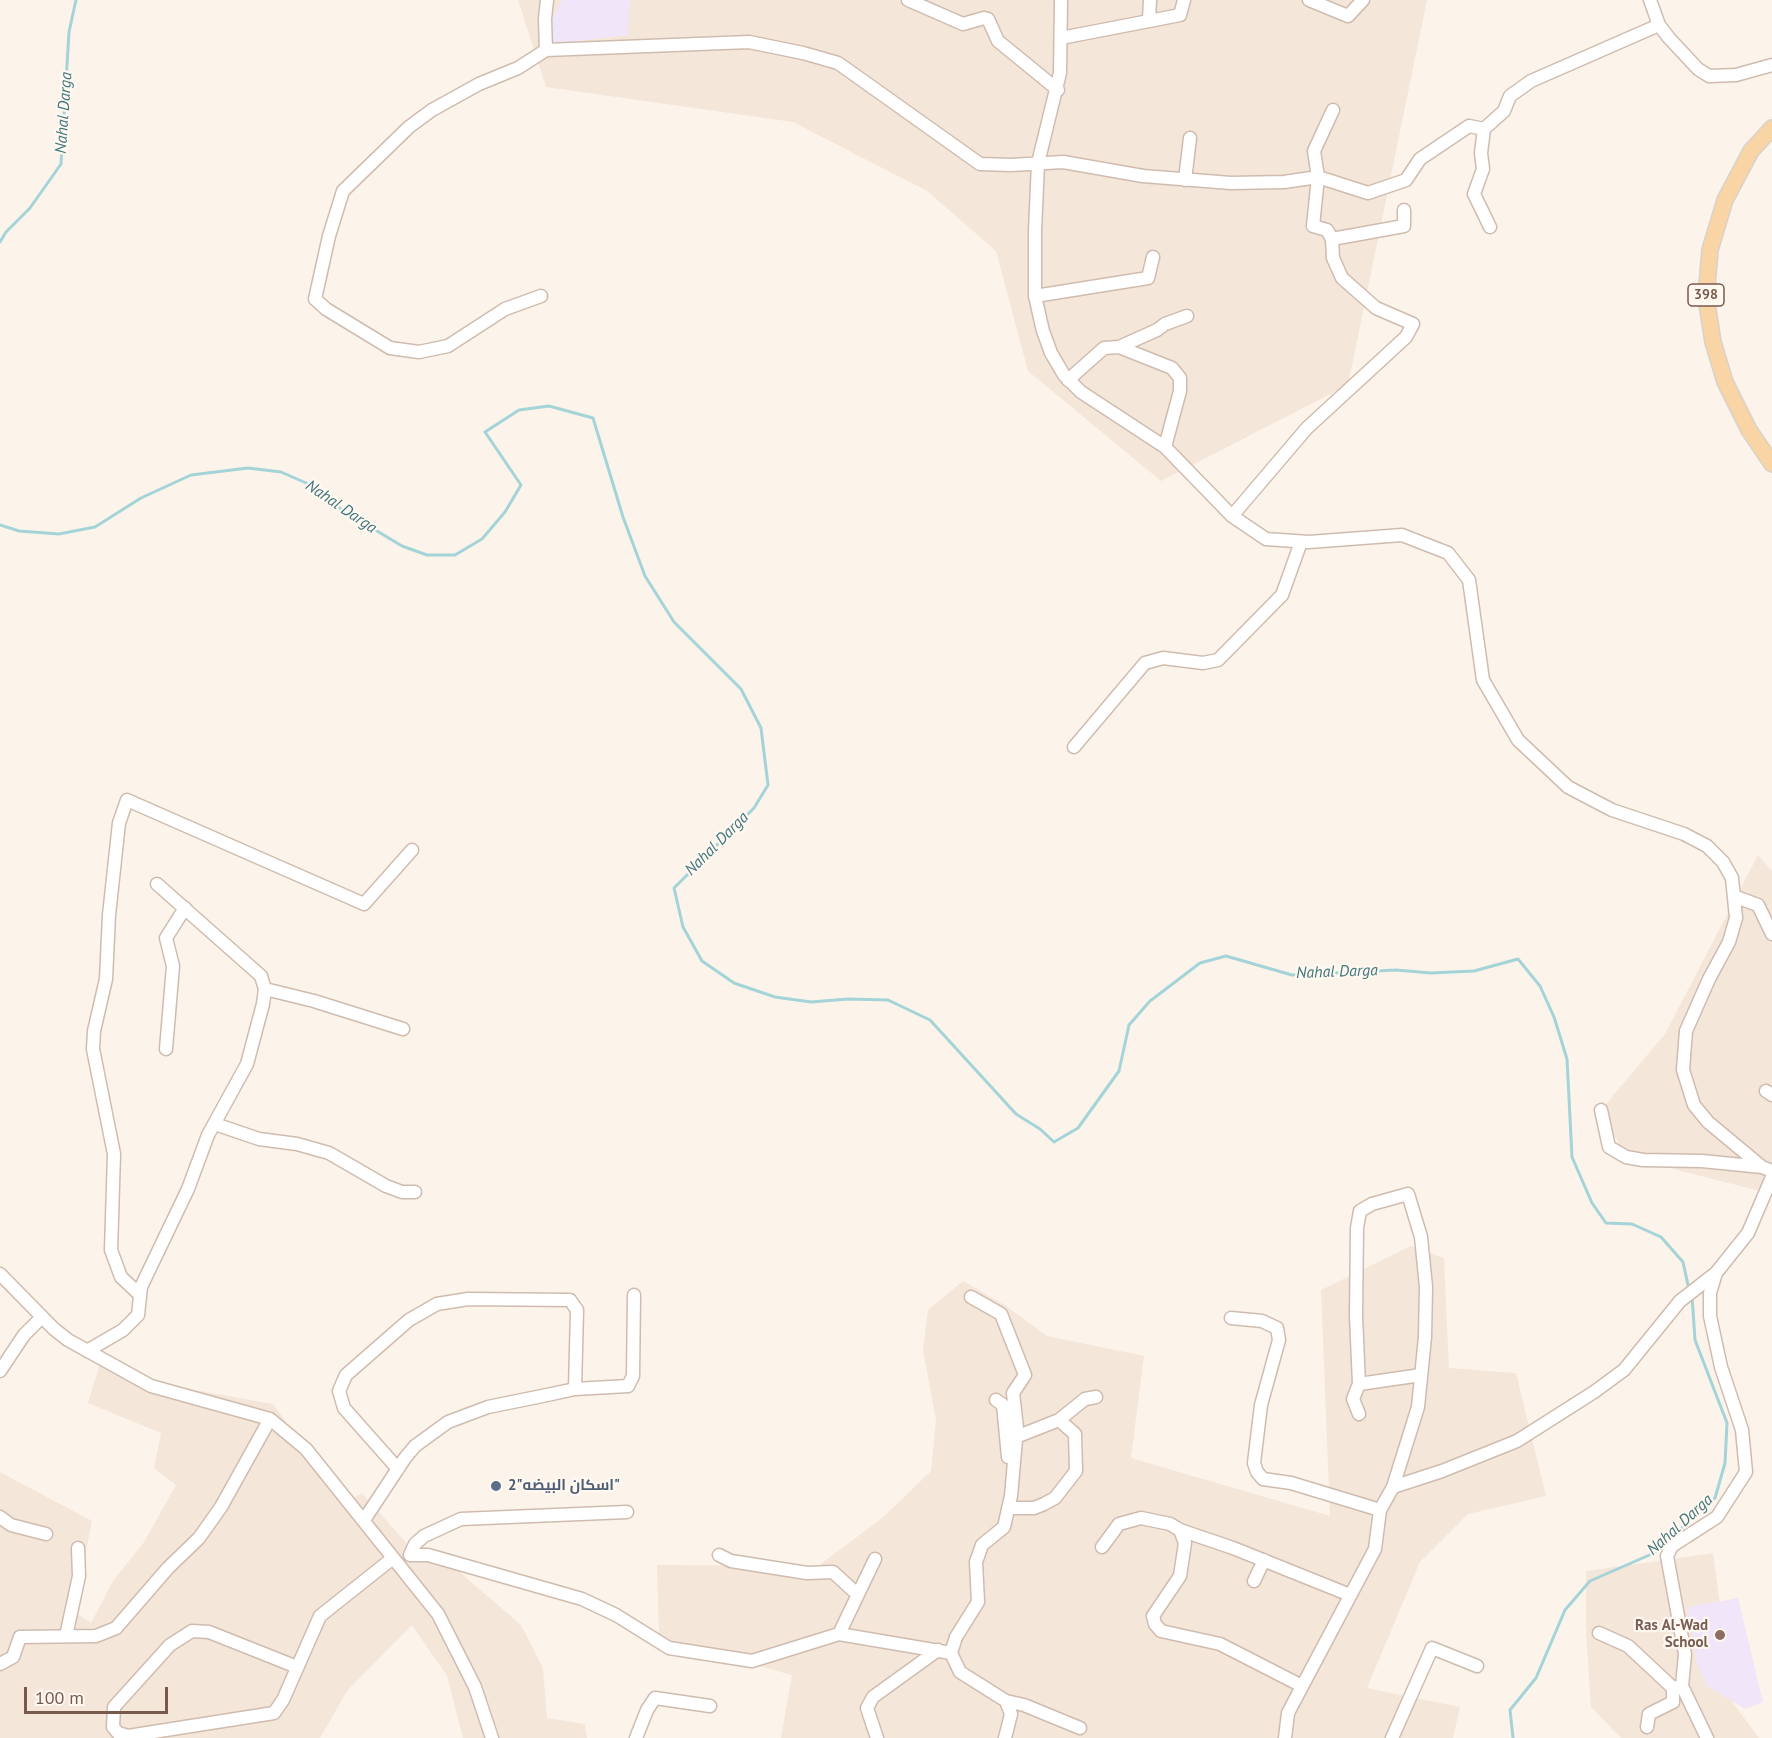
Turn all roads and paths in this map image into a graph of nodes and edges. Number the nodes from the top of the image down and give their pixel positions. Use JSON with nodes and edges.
{"nodes":[{"id":1,"x":547,"y":0,"type":"edge"},
{"id":2,"x":908,"y":0,"type":"edge"},
{"id":3,"x":1061,"y":0,"type":"edge"},
{"id":4,"x":1150,"y":0,"type":"edge"},
{"id":5,"x":1185,"y":0,"type":"edge"},
{"id":6,"x":1309,"y":0,"type":"edge"},
{"id":7,"x":1363,"y":0,"type":"edge"},
{"id":8,"x":1650,"y":0,"type":"edge"},
{"id":9,"x":1149,"y":19,"type":"junction"},
{"id":10,"x":1659,"y":25,"type":"junction"},
{"id":11,"x":1061,"y":38,"type":"junction"},
{"id":12,"x":546,"y":50,"type":"junction"},
{"id":13,"x":1772,"y":64,"type":"edge"},
{"id":14,"x":1058,"y":90,"type":"junction"},
{"id":15,"x":1333,"y":110,"type":"dead end"},
{"id":16,"x":1772,"y":128,"type":"edge"},
{"id":17,"x":1484,"y":129,"type":"junction"},
{"id":18,"x":1190,"y":138,"type":"dead end"},
{"id":19,"x":1038,"y":163,"type":"junction"},
{"id":20,"x":1318,"y":177,"type":"junction"},
{"id":21,"x":1185,"y":180,"type":"junction"},
{"id":22,"x":1404,"y":210,"type":"dead end"},
{"id":23,"x":1490,"y":227,"type":"dead end"},
{"id":24,"x":1332,"y":239,"type":"junction"},
{"id":25,"x":1153,"y":257,"type":"dead end"},
{"id":26,"x":541,"y":296,"type":"dead end"},
{"id":27,"x":1035,"y":296,"type":"junction"},
{"id":28,"x":1186,"y":316,"type":"dead end"},
{"id":29,"x":1119,"y":347,"type":"junction"},
{"id":30,"x":1068,"y":380,"type":"junction"},
{"id":31,"x":1166,"y":447,"type":"junction"},
{"id":32,"x":1772,"y":464,"type":"edge"},
{"id":33,"x":1232,"y":516,"type":"junction"},
{"id":34,"x":1301,"y":542,"type":"junction"},
{"id":35,"x":1074,"y":747,"type":"dead end"},
{"id":36,"x":412,"y":850,"type":"dead end"},
{"id":37,"x":157,"y":884,"type":"dead end"},
{"id":38,"x":1736,"y":897,"type":"junction"},
{"id":39,"x":185,"y":908,"type":"junction"},
{"id":40,"x":1772,"y":934,"type":"edge"},
{"id":41,"x":265,"y":989,"type":"junction"},
{"id":42,"x":403,"y":1029,"type":"dead end"},
{"id":43,"x":166,"y":1048,"type":"dead end"},
{"id":44,"x":1600,"y":1110,"type":"dead end"},
{"id":45,"x":215,"y":1124,"type":"junction"},
{"id":46,"x":1767,"y":1169,"type":"edge"},
{"id":47,"x":1772,"y":1177,"type":"edge"},
{"id":48,"x":415,"y":1192,"type":"dead end"},
{"id":49,"x":1716,"y":1273,"type":"junction"},
{"id":50,"x":0,"y":1274,"type":"edge"},
{"id":51,"x":139,"y":1294,"type":"junction"},
{"id":52,"x":634,"y":1294,"type":"dead end"},
{"id":53,"x":971,"y":1297,"type":"dead end"},
{"id":54,"x":42,"y":1317,"type":"junction"},
{"id":55,"x":1231,"y":1318,"type":"dead end"},
{"id":56,"x":87,"y":1351,"type":"junction"},
{"id":57,"x":0,"y":1371,"type":"edge"},
{"id":58,"x":1421,"y":1375,"type":"junction"},
{"id":59,"x":1359,"y":1384,"type":"junction"},
{"id":60,"x":575,"y":1389,"type":"junction"},
{"id":61,"x":1096,"y":1397,"type":"dead end"},
{"id":62,"x":996,"y":1400,"type":"dead end"},
{"id":63,"x":1359,"y":1414,"type":"dead end"},
{"id":64,"x":270,"y":1419,"type":"junction"},
{"id":65,"x":1059,"y":1420,"type":"junction"},
{"id":66,"x":1016,"y":1437,"type":"junction"},
{"id":67,"x":398,"y":1469,"type":"junction"},
{"id":68,"x":1393,"y":1487,"type":"junction"},
{"id":69,"x":1009,"y":1502,"type":"junction"},
{"id":70,"x":1380,"y":1510,"type":"junction"},
{"id":71,"x":627,"y":1512,"type":"dead end"},
{"id":72,"x":0,"y":1517,"type":"edge"},
{"id":73,"x":364,"y":1520,"type":"junction"},
{"id":74,"x":1180,"y":1530,"type":"junction"},
{"id":75,"x":46,"y":1534,"type":"dead end"},
{"id":76,"x":1102,"y":1547,"type":"dead end"},
{"id":77,"x":78,"y":1548,"type":"dead end"},
{"id":78,"x":719,"y":1555,"type":"dead end"},
{"id":79,"x":393,"y":1558,"type":"junction"},
{"id":80,"x":875,"y":1558,"type":"dead end"},
{"id":81,"x":1264,"y":1560,"type":"junction"},
{"id":82,"x":1254,"y":1581,"type":"dead end"},
{"id":83,"x":857,"y":1594,"type":"junction"},
{"id":84,"x":1350,"y":1595,"type":"junction"},
{"id":85,"x":1599,"y":1633,"type":"dead end"},
{"id":86,"x":839,"y":1634,"type":"junction"},
{"id":87,"x":66,"y":1636,"type":"junction"},
{"id":88,"x":938,"y":1650,"type":"junction"},
{"id":89,"x":951,"y":1653,"type":"junction"},
{"id":90,"x":0,"y":1664,"type":"edge"},
{"id":91,"x":1476,"y":1666,"type":"dead end"},
{"id":92,"x":297,"y":1667,"type":"junction"},
{"id":93,"x":1302,"y":1686,"type":"junction"},
{"id":94,"x":1678,"y":1687,"type":"junction"},
{"id":95,"x":1006,"y":1701,"type":"junction"},
{"id":96,"x":710,"y":1706,"type":"dead end"},
{"id":97,"x":1647,"y":1727,"type":"dead end"},
{"id":98,"x":1080,"y":1728,"type":"dead end"},
{"id":99,"x":111,"y":1735,"type":"edge"},
{"id":100,"x":492,"y":1738,"type":"edge"},
{"id":101,"x":636,"y":1738,"type":"edge"},
{"id":102,"x":877,"y":1738,"type":"edge"},
{"id":103,"x":1005,"y":1738,"type":"edge"},
{"id":104,"x":1285,"y":1738,"type":"edge"},
{"id":105,"x":1392,"y":1738,"type":"edge"},
{"id":106,"x":1707,"y":1738,"type":"edge"}],
"edges":[{"from":1,"to":12,"type":"street"},
{"from":2,"to":14,"type":"street"},
{"from":3,"to":11,"type":"street"},
{"from":4,"to":9,"type":"street"},
{"from":5,"to":9,"type":"street"},
{"from":6,"to":7,"type":"street"},
{"from":8,"to":10,"type":"street"},
{"from":9,"to":11,"type":"street"},
{"from":10,"to":13,"type":"street"},
{"from":10,"to":17,"type":"street"},
{"from":11,"to":14,"type":"street"},
{"from":12,"to":19,"type":"street"},
{"from":12,"to":26,"type":"street"},
{"from":14,"to":19,"type":"street"},
{"from":15,"to":20,"type":"street"},
{"from":16,"to":32,"type":"main road","number":"398"},
{"from":17,"to":20,"type":"street"},
{"from":17,"to":23,"type":"street"},
{"from":18,"to":21,"type":"street"},
{"from":19,"to":21,"type":"street"},
{"from":19,"to":27,"type":"street"},
{"from":20,"to":21,"type":"street"},
{"from":20,"to":24,"type":"street"},
{"from":22,"to":24,"type":"street"},
{"from":24,"to":33,"type":"street"},
{"from":25,"to":27,"type":"street"},
{"from":27,"to":30,"type":"street"},
{"from":28,"to":29,"type":"street"},
{"from":29,"to":30,"type":"street"},
{"from":29,"to":31,"type":"street"},
{"from":30,"to":31,"type":"street"},
{"from":31,"to":33,"type":"street"},
{"from":33,"to":34,"type":"street"},
{"from":34,"to":35,"type":"street"},
{"from":34,"to":38,"type":"street"},
{"from":36,"to":51,"type":"street"},
{"from":37,"to":39,"type":"street"},
{"from":38,"to":40,"type":"street"},
{"from":38,"to":46,"type":"street"},
{"from":39,"to":41,"type":"street"},
{"from":39,"to":43,"type":"street"},
{"from":41,"to":42,"type":"street"},
{"from":41,"to":45,"type":"street"},
{"from":44,"to":46,"type":"street"},
{"from":45,"to":48,"type":"street"},
{"from":45,"to":51,"type":"street"},
{"from":47,"to":49,"type":"street"},
{"from":49,"to":68,"type":"street"},
{"from":49,"to":94,"type":"street"},
{"from":50,"to":54,"type":"street"},
{"from":51,"to":56,"type":"street"},
{"from":52,"to":60,"type":"street"},
{"from":53,"to":66,"type":"street"},
{"from":54,"to":56,"type":"street"},
{"from":54,"to":57,"type":"street"},
{"from":55,"to":70,"type":"street"},
{"from":56,"to":64,"type":"street"},
{"from":58,"to":59,"type":"street"},
{"from":58,"to":59,"type":"street"},
{"from":58,"to":68,"type":"street"},
{"from":59,"to":63,"type":"street"},
{"from":60,"to":67,"type":"street"},
{"from":60,"to":67,"type":"street"},
{"from":61,"to":65,"type":"street"},
{"from":62,"to":69,"type":"street"},
{"from":64,"to":73,"type":"street"},
{"from":64,"to":87,"type":"street"},
{"from":65,"to":66,"type":"street"},
{"from":65,"to":69,"type":"street"},
{"from":66,"to":69,"type":"street"},
{"from":67,"to":73,"type":"street"},
{"from":68,"to":70,"type":"street"},
{"from":69,"to":89,"type":"street"},
{"from":70,"to":84,"type":"street"},
{"from":71,"to":86,"type":"street"},
{"from":72,"to":75,"type":"street"},
{"from":73,"to":79,"type":"street"},
{"from":74,"to":76,"type":"street"},
{"from":74,"to":81,"type":"street"},
{"from":74,"to":93,"type":"street"},
{"from":77,"to":87,"type":"street"},
{"from":78,"to":83,"type":"street"},
{"from":79,"to":92,"type":"street"},
{"from":79,"to":100,"type":"street"},
{"from":80,"to":83,"type":"street"},
{"from":81,"to":82,"type":"street"},
{"from":81,"to":84,"type":"street"},
{"from":83,"to":86,"type":"street"},
{"from":84,"to":93,"type":"street"},
{"from":85,"to":94,"type":"street"},
{"from":86,"to":88,"type":"street"},
{"from":87,"to":90,"type":"street"},
{"from":88,"to":89,"type":"street"},
{"from":88,"to":102,"type":"street"},
{"from":89,"to":95,"type":"street"},
{"from":91,"to":105,"type":"street"},
{"from":92,"to":99,"type":"street"},
{"from":92,"to":99,"type":"street"},
{"from":93,"to":104,"type":"street"},
{"from":94,"to":97,"type":"street"},
{"from":94,"to":106,"type":"street"},
{"from":95,"to":98,"type":"street"},
{"from":95,"to":103,"type":"street"},
{"from":96,"to":101,"type":"street"}]}
